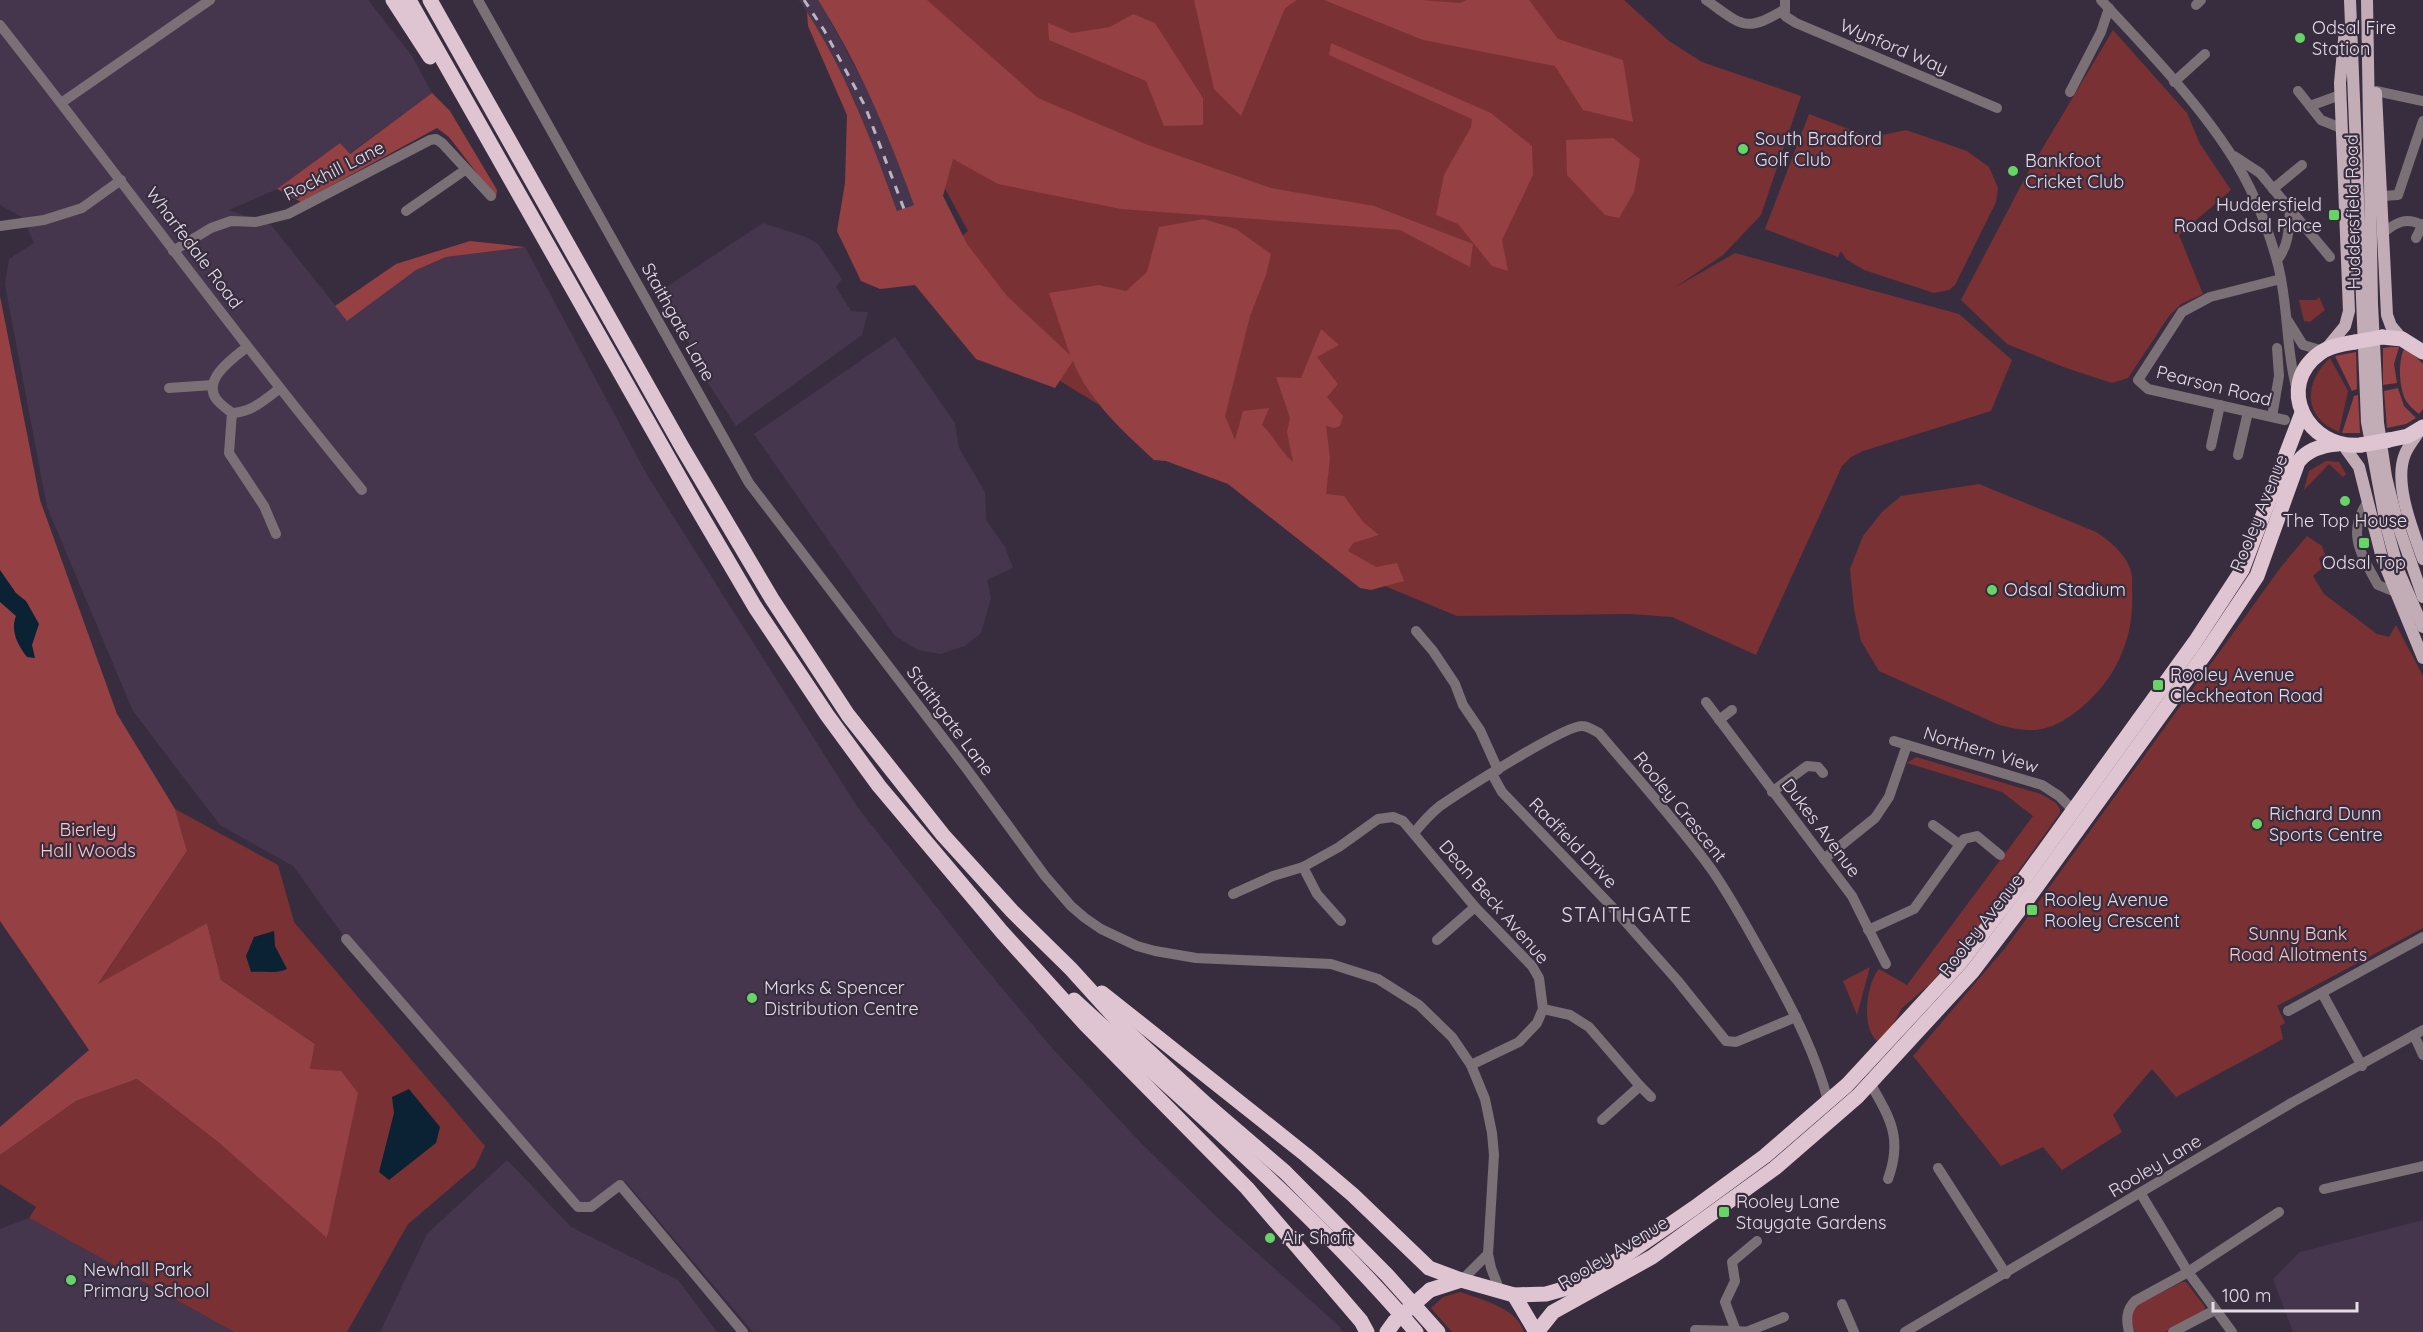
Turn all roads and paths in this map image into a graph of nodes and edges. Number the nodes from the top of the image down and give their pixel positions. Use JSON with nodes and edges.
{"nodes":[{"id":1,"x":210,"y":0,"type":"edge"},
{"id":2,"x":393,"y":0,"type":"edge"},
{"id":3,"x":409,"y":0,"type":"edge"},
{"id":4,"x":430,"y":0,"type":"edge"},
{"id":5,"x":478,"y":0,"type":"edge"},
{"id":6,"x":1706,"y":0,"type":"edge"},
{"id":7,"x":2349,"y":0,"type":"edge"},
{"id":8,"x":2367,"y":1,"type":"edge"},
{"id":9,"x":1785,"y":4,"type":"edge"},
{"id":10,"x":2105,"y":4,"type":"edge"},
{"id":11,"x":0,"y":26,"type":"edge"},
{"id":12,"x":2205,"y":54,"type":"dead end"},
{"id":13,"x":2174,"y":82,"type":"junction"},
{"id":14,"x":2376,"y":91,"type":"junction"},
{"id":15,"x":2070,"y":92,"type":"dead end"},
{"id":16,"x":2298,"y":92,"type":"dead end"},
{"id":17,"x":2340,"y":95,"type":"junction"},
{"id":18,"x":466,"y":101,"type":"junction"},
{"id":19,"x":2423,"y":101,"type":"edge"},
{"id":20,"x":61,"y":103,"type":"junction"},
{"id":21,"x":2310,"y":106,"type":"junction"},
{"id":22,"x":1997,"y":108,"type":"dead end"},
{"id":23,"x":2423,"y":121,"type":"edge"},
{"id":24,"x":2341,"y":128,"type":"junction"},
{"id":25,"x":2231,"y":154,"type":"junction"},
{"id":26,"x":2302,"y":165,"type":"dead end"},
{"id":27,"x":465,"y":170,"type":"junction"},
{"id":28,"x":122,"y":180,"type":"junction"},
{"id":29,"x":2273,"y":189,"type":"junction"},
{"id":30,"x":491,"y":196,"type":"dead end"},
{"id":31,"x":2382,"y":196,"type":"junction"},
{"id":32,"x":2290,"y":209,"type":"junction"},
{"id":33,"x":406,"y":211,"type":"dead end"},
{"id":34,"x":0,"y":225,"type":"edge"},
{"id":35,"x":2423,"y":225,"type":"edge"},
{"id":36,"x":2384,"y":232,"type":"junction"},
{"id":37,"x":2416,"y":238,"type":"dead end"},
{"id":38,"x":173,"y":251,"type":"junction"},
{"id":39,"x":2330,"y":257,"type":"dead end"},
{"id":40,"x":2277,"y":260,"type":"junction"},
{"id":41,"x":2281,"y":279,"type":"junction"},
{"id":42,"x":2287,"y":318,"type":"junction"},
{"id":43,"x":2423,"y":336,"type":"edge"},
{"id":44,"x":2403,"y":340,"type":"junction"},
{"id":45,"x":247,"y":347,"type":"junction"},
{"id":46,"x":2277,"y":348,"type":"dead end"},
{"id":47,"x":2325,"y":350,"type":"junction"},
{"id":48,"x":2423,"y":352,"type":"edge"},
{"id":49,"x":213,"y":385,"type":"junction"},
{"id":50,"x":169,"y":388,"type":"dead end"},
{"id":51,"x":279,"y":389,"type":"junction"},
{"id":52,"x":2299,"y":397,"type":"junction"},
{"id":53,"x":2220,"y":405,"type":"junction"},
{"id":54,"x":2248,"y":412,"type":"junction"},
{"id":55,"x":232,"y":413,"type":"junction"},
{"id":56,"x":2302,"y":413,"type":"junction"},
{"id":57,"x":2272,"y":417,"type":"junction"},
{"id":58,"x":2285,"y":420,"type":"dead end"},
{"id":59,"x":2372,"y":423,"type":"junction"},
{"id":60,"x":2422,"y":428,"type":"edge"},
{"id":61,"x":2341,"y":445,"type":"junction"},
{"id":62,"x":2211,"y":446,"type":"dead end"},
{"id":63,"x":2238,"y":455,"type":"dead end"},
{"id":64,"x":362,"y":490,"type":"dead end"},
{"id":65,"x":2367,"y":503,"type":"junction"},
{"id":66,"x":276,"y":534,"type":"dead end"},
{"id":67,"x":2423,"y":559,"type":"edge"},
{"id":68,"x":2395,"y":592,"type":"junction"},
{"id":69,"x":2423,"y":597,"type":"edge"},
{"id":70,"x":2423,"y":627,"type":"edge"},
{"id":71,"x":1416,"y":631,"type":"dead end"},
{"id":72,"x":2423,"y":658,"type":"edge"},
{"id":73,"x":1706,"y":702,"type":"dead end"},
{"id":74,"x":1732,"y":710,"type":"dead end"},
{"id":75,"x":1719,"y":720,"type":"junction"},
{"id":76,"x":1894,"y":741,"type":"dead end"},
{"id":77,"x":1907,"y":745,"type":"junction"},
{"id":78,"x":1495,"y":772,"type":"junction"},
{"id":79,"x":1823,"y":773,"type":"dead end"},
{"id":80,"x":1773,"y":792,"type":"junction"},
{"id":81,"x":2073,"y":810,"type":"junction"},
{"id":82,"x":1933,"y":825,"type":"dead end"},
{"id":83,"x":1414,"y":833,"type":"junction"},
{"id":84,"x":1959,"y":844,"type":"junction"},
{"id":85,"x":2000,"y":855,"type":"dead end"},
{"id":86,"x":1824,"y":859,"type":"junction"},
{"id":87,"x":1303,"y":867,"type":"junction"},
{"id":88,"x":1233,"y":894,"type":"dead end"},
{"id":89,"x":1475,"y":907,"type":"junction"},
{"id":90,"x":1341,"y":921,"type":"dead end"},
{"id":91,"x":1868,"y":930,"type":"junction"},
{"id":92,"x":1002,"y":932,"type":"junction"},
{"id":93,"x":2423,"y":937,"type":"edge"},
{"id":94,"x":346,"y":939,"type":"dead end"},
{"id":95,"x":1437,"y":940,"type":"dead end"},
{"id":96,"x":1886,"y":964,"type":"dead end"},
{"id":97,"x":1071,"y":969,"type":"junction"},
{"id":98,"x":2322,"y":993,"type":"junction"},
{"id":99,"x":1543,"y":1009,"type":"junction"},
{"id":100,"x":2288,"y":1011,"type":"dead end"},
{"id":101,"x":1796,"y":1017,"type":"junction"},
{"id":102,"x":2419,"y":1032,"type":"edge"},
{"id":103,"x":2423,"y":1055,"type":"edge"},
{"id":104,"x":1471,"y":1065,"type":"junction"},
{"id":105,"x":2362,"y":1066,"type":"junction"},
{"id":106,"x":1870,"y":1083,"type":"junction"},
{"id":107,"x":1641,"y":1086,"type":"junction"},
{"id":108,"x":1651,"y":1097,"type":"dead end"},
{"id":109,"x":1828,"y":1101,"type":"junction"},
{"id":110,"x":1602,"y":1120,"type":"dead end"},
{"id":111,"x":2423,"y":1166,"type":"edge"},
{"id":112,"x":1938,"y":1168,"type":"dead end"},
{"id":113,"x":1888,"y":1179,"type":"dead end"},
{"id":114,"x":2324,"y":1189,"type":"dead end"},
{"id":115,"x":2141,"y":1194,"type":"junction"},
{"id":116,"x":2279,"y":1212,"type":"dead end"},
{"id":117,"x":1756,"y":1241,"type":"dead end"},
{"id":118,"x":1488,"y":1254,"type":"junction"},
{"id":119,"x":2188,"y":1272,"type":"junction"},
{"id":120,"x":2006,"y":1274,"type":"junction"},
{"id":121,"x":1462,"y":1280,"type":"junction"},
{"id":122,"x":1507,"y":1293,"type":"junction"},
{"id":123,"x":1842,"y":1304,"type":"dead end"},
{"id":124,"x":1350,"y":1310,"type":"junction"},
{"id":125,"x":2215,"y":1310,"type":"junction"},
{"id":126,"x":1784,"y":1317,"type":"dead end"},
{"id":127,"x":1695,"y":1330,"type":"dead end"},
{"id":128,"x":1736,"y":1331,"type":"edge"},
{"id":129,"x":743,"y":1332,"type":"edge"},
{"id":130,"x":1355,"y":1332,"type":"edge"},
{"id":131,"x":1367,"y":1332,"type":"edge"},
{"id":132,"x":1388,"y":1332,"type":"edge"},
{"id":133,"x":1416,"y":1332,"type":"edge"},
{"id":134,"x":1438,"y":1332,"type":"edge"},
{"id":135,"x":1537,"y":1332,"type":"edge"},
{"id":136,"x":1749,"y":1332,"type":"edge"},
{"id":137,"x":1854,"y":1332,"type":"edge"},
{"id":138,"x":1905,"y":1332,"type":"edge"},
{"id":139,"x":2130,"y":1332,"type":"edge"},
{"id":140,"x":2173,"y":1332,"type":"edge"},
{"id":141,"x":2232,"y":1332,"type":"edge"}],
"edges":[{"from":1,"to":20,"type":"street"},
{"from":2,"to":18,"type":"highway"},
{"from":3,"to":18,"type":"highway"},
{"from":4,"to":97,"type":"highway"},
{"from":5,"to":104,"type":"street","name":"Staithgate Lane"},
{"from":6,"to":9,"type":"street"},
{"from":7,"to":17,"type":"main road"},
{"from":7,"to":59,"type":"main road","name":"Huddersfield Road"},
{"from":8,"to":14,"type":"main road"},
{"from":8,"to":59,"type":"main road","name":"Huddersfield Road"},
{"from":9,"to":22,"type":"street","name":"Wynford Way"},
{"from":10,"to":13,"type":"street"},
{"from":10,"to":15,"type":"street"},
{"from":11,"to":20,"type":"street","name":"Wharfedale Road"},
{"from":12,"to":13,"type":"street"},
{"from":13,"to":25,"type":"street"},
{"from":14,"to":19,"type":"street"},
{"from":14,"to":31,"type":"main road"},
{"from":16,"to":21,"type":"street"},
{"from":17,"to":21,"type":"street"},
{"from":17,"to":24,"type":"main road"},
{"from":18,"to":92,"type":"highway"},
{"from":20,"to":28,"type":"street","name":"Wharfedale Road"},
{"from":21,"to":24,"type":"street"},
{"from":23,"to":31,"type":"street"},
{"from":24,"to":47,"type":"main road"},
{"from":25,"to":29,"type":"street"},
{"from":25,"to":40,"type":"street"},
{"from":26,"to":29,"type":"street"},
{"from":27,"to":30,"type":"street","name":"Rockhill Lane"},
{"from":27,"to":33,"type":"street"},
{"from":27,"to":38,"type":"street","name":"Rockhill Lane"},
{"from":28,"to":34,"type":"street"},
{"from":28,"to":38,"type":"street","name":"Wharfedale Road"},
{"from":29,"to":32,"type":"street"},
{"from":31,"to":36,"type":"main road"},
{"from":32,"to":39,"type":"street"},
{"from":32,"to":40,"type":"street"},
{"from":35,"to":36,"type":"street"},
{"from":35,"to":37,"type":"street"},
{"from":36,"to":44,"type":"main road"},
{"from":38,"to":45,"type":"street","name":"Wharfedale Road"},
{"from":40,"to":41,"type":"street"},
{"from":41,"to":42,"type":"street"},
{"from":41,"to":53,"type":"street","name":"Pearson Road"},
{"from":42,"to":47,"type":"street"},
{"from":42,"to":52,"type":"street"},
{"from":43,"to":44,"type":"highway"},
{"from":44,"to":47,"type":"highway","bridge":true},
{"from":44,"to":48,"type":"highway"},
{"from":45,"to":49,"type":"street"},
{"from":45,"to":51,"type":"street","name":"Wharfedale Road"},
{"from":46,"to":57,"type":"street"},
{"from":47,"to":52,"type":"highway"},
{"from":49,"to":50,"type":"street"},
{"from":49,"to":55,"type":"street"},
{"from":51,"to":55,"type":"street"},
{"from":51,"to":64,"type":"street","name":"Wharfedale Road"},
{"from":52,"to":56,"type":"highway"},
{"from":53,"to":54,"type":"street","name":"Pearson Road"},
{"from":53,"to":62,"type":"street"},
{"from":54,"to":57,"type":"street","name":"Pearson Road"},
{"from":54,"to":63,"type":"street"},
{"from":55,"to":66,"type":"street"},
{"from":56,"to":61,"type":"highway"},
{"from":56,"to":81,"type":"highway","name":"Rooley Avenue"},
{"from":57,"to":58,"type":"street","name":"Pearson Road"},
{"from":59,"to":69,"type":"main road"},
{"from":59,"to":70,"type":"main road"},
{"from":60,"to":61,"type":"highway","bridge":true},
{"from":60,"to":67,"type":"main road"},
{"from":61,"to":65,"type":"main road"},
{"from":61,"to":106,"type":"highway","name":"Rooley Avenue"},
{"from":65,"to":68,"type":"main road"},
{"from":65,"to":68,"type":"street"},
{"from":68,"to":72,"type":"main road"},
{"from":71,"to":78,"type":"street","name":"Radfield Drive"},
{"from":73,"to":75,"type":"street","name":"Dukes Avenue"},
{"from":74,"to":75,"type":"street"},
{"from":75,"to":80,"type":"street","name":"Dukes Avenue"},
{"from":76,"to":77,"type":"street","name":"Northern View"},
{"from":77,"to":81,"type":"street","name":"Northern View"},
{"from":77,"to":86,"type":"street","name":"Northern View"},
{"from":78,"to":83,"type":"street","name":"Rooley Crescent"},
{"from":78,"to":101,"type":"street","name":"Radfield Drive"},
{"from":78,"to":101,"type":"street","name":"Rooley Crescent"},
{"from":79,"to":80,"type":"street"},
{"from":80,"to":86,"type":"street","name":"Dukes Avenue"},
{"from":81,"to":109,"type":"highway","name":"Rooley Avenue"},
{"from":82,"to":84,"type":"street"},
{"from":83,"to":87,"type":"street","name":"Dean Beck Avenue"},
{"from":83,"to":89,"type":"street","name":"Dean Beck Avenue"},
{"from":84,"to":85,"type":"street"},
{"from":84,"to":91,"type":"street"},
{"from":86,"to":91,"type":"street","name":"Dukes Avenue"},
{"from":87,"to":88,"type":"street","name":"Dean Beck Avenue"},
{"from":87,"to":90,"type":"street"},
{"from":89,"to":95,"type":"street"},
{"from":89,"to":99,"type":"street","name":"Dean Beck Avenue"},
{"from":91,"to":96,"type":"street","name":"Dukes Avenue"},
{"from":92,"to":124,"type":"highway"},
{"from":92,"to":133,"type":"highway"},
{"from":93,"to":98,"type":"street"},
{"from":94,"to":129,"type":"street"},
{"from":97,"to":121,"type":"highway","name":"Rooley Avenue"},
{"from":97,"to":134,"type":"highway"},
{"from":98,"to":100,"type":"street"},
{"from":98,"to":105,"type":"street"},
{"from":99,"to":104,"type":"street"},
{"from":99,"to":107,"type":"street"},
{"from":101,"to":109,"type":"street","name":"Rooley Crescent"},
{"from":102,"to":103,"type":"street"},
{"from":102,"to":105,"type":"street","name":"Rooley Lane"},
{"from":104,"to":118,"type":"street","name":"Staithgate Lane"},
{"from":105,"to":115,"type":"street","name":"Rooley Lane"},
{"from":106,"to":113,"type":"street"},
{"from":106,"to":135,"type":"highway","name":"Rooley Avenue"},
{"from":107,"to":108,"type":"street"},
{"from":107,"to":110,"type":"street"},
{"from":109,"to":122,"type":"highway","name":"Rooley Avenue"},
{"from":111,"to":114,"type":"street"},
{"from":112,"to":120,"type":"street"},
{"from":115,"to":119,"type":"street"},
{"from":115,"to":120,"type":"street","name":"Rooley Lane"},
{"from":116,"to":119,"type":"street"},
{"from":117,"to":128,"type":"street"},
{"from":118,"to":121,"type":"street"},
{"from":118,"to":122,"type":"street","name":"Staithgate Lane"},
{"from":119,"to":125,"type":"street"},
{"from":119,"to":139,"type":"street"},
{"from":120,"to":138,"type":"street","name":"Rooley Lane"},
{"from":121,"to":122,"type":"highway","name":"Rooley Avenue"},
{"from":121,"to":132,"type":"highway","bridge":true},
{"from":122,"to":135,"type":"highway"},
{"from":123,"to":137,"type":"street"},
{"from":124,"to":130,"type":"highway"},
{"from":124,"to":131,"type":"highway"},
{"from":125,"to":140,"type":"street"},
{"from":125,"to":141,"type":"street"},
{"from":126,"to":136,"type":"street"},
{"from":127,"to":128,"type":"street"},
{"from":128,"to":136,"type":"street"}]}
